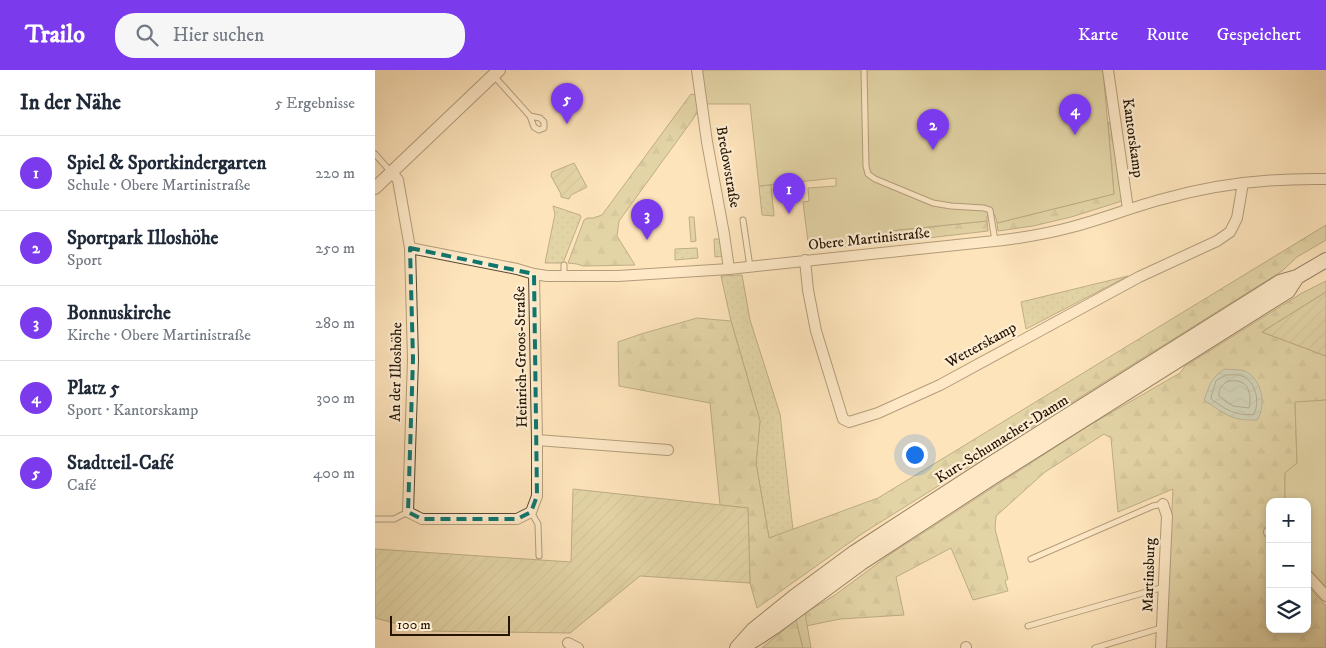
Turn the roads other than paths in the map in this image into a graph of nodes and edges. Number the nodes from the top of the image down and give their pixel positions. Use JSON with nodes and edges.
{"nodes":[{"id":1,"x":697,"y":70,"type":"edge"},
{"id":2,"x":864,"y":70,"type":"edge"},
{"id":3,"x":1108,"y":70,"type":"edge"},
{"id":4,"x":496,"y":73,"type":"edge"},
{"id":5,"x":530,"y":116,"type":"dead end"},
{"id":6,"x":375,"y":154,"type":"edge"},
{"id":7,"x":392,"y":172,"type":"junction"},
{"id":8,"x":1326,"y":179,"type":"edge"},
{"id":9,"x":1243,"y":184,"type":"junction"},
{"id":10,"x":375,"y":188,"type":"edge"},
{"id":11,"x":1128,"y":209,"type":"junction"},
{"id":12,"x":743,"y":220,"type":"dead end"},
{"id":13,"x":995,"y":241,"type":"junction"},
{"id":14,"x":410,"y":248,"type":"junction"},
{"id":15,"x":805,"y":260,"type":"junction"},
{"id":16,"x":1326,"y":260,"type":"edge"},
{"id":17,"x":564,"y":265,"type":"dead end"},
{"id":18,"x":750,"y":267,"type":"junction"},
{"id":19,"x":729,"y":269,"type":"junction"},
{"id":20,"x":535,"y":274,"type":"junction"},
{"id":21,"x":564,"y":276,"type":"junction"},
{"id":22,"x":537,"y":440,"type":"junction"},
{"id":23,"x":668,"y":450,"type":"dead end"},
{"id":24,"x":1163,"y":504,"type":"joint"},
{"id":25,"x":408,"y":512,"type":"junction"},
{"id":26,"x":531,"y":512,"type":"junction"},
{"id":27,"x":375,"y":519,"type":"edge"},
{"id":28,"x":539,"y":556,"type":"dead end"},
{"id":29,"x":1031,"y":559,"type":"dead end"},
{"id":30,"x":1311,"y":579,"type":"edge"},
{"id":31,"x":1164,"y":587,"type":"junction"},
{"id":32,"x":1326,"y":596,"type":"edge"},
{"id":33,"x":1028,"y":626,"type":"dead end"},
{"id":34,"x":1162,"y":628,"type":"junction"},
{"id":35,"x":568,"y":643,"type":"dead end"},
{"id":36,"x":578,"y":648,"type":"edge"},
{"id":37,"x":738,"y":648,"type":"edge"},
{"id":38,"x":1095,"y":648,"type":"edge"},
{"id":39,"x":1161,"y":648,"type":"edge"}],
"edges":[{"from":1,"to":19,"type":"street","name":"Bredowstraße"},
{"from":2,"to":13,"type":"lane"},
{"from":3,"to":11,"type":"street","name":"Kantorskamp"},
{"from":4,"to":5,"type":"lane"},
{"from":4,"to":7,"type":"street"},
{"from":6,"to":7,"type":"lane"},
{"from":7,"to":10,"type":"street"},
{"from":7,"to":14,"type":"street","name":"An der Illoshöhe"},
{"from":8,"to":9,"type":"street","name":"Obere Martinistraße"},
{"from":9,"to":11,"type":"street","name":"Obere Martinistraße"},
{"from":9,"to":15,"type":"street","name":"Wetterskamp"},
{"from":11,"to":13,"type":"street","name":"Obere Martinistraße"},
{"from":12,"to":18,"type":"lane"},
{"from":13,"to":15,"type":"street","name":"Obere Martinistraße"},
{"from":14,"to":20,"type":"street","name":"Obere Martinistraße"},
{"from":14,"to":25,"type":"street","name":"An der Illoshöhe"},
{"from":15,"to":18,"type":"street","name":"Obere Martinistraße"},
{"from":16,"to":37,"type":"main road","name":"Kurt-Schumacher-Damm"},
{"from":17,"to":21,"type":"lane"},
{"from":18,"to":19,"type":"street","name":"Obere Martinistraße"},
{"from":19,"to":21,"type":"street","name":"Obere Martinistraße"},
{"from":20,"to":21,"type":"street","name":"Obere Martinistraße"},
{"from":20,"to":22,"type":"street","name":"Heinrich-Groos-Straße"},
{"from":22,"to":23,"type":"street","name":"Heinrich-Groos-Straße"},
{"from":22,"to":26,"type":"street","name":"Heinrich-Groos-Straße"},
{"from":24,"to":29,"type":"lane"},
{"from":24,"to":31,"type":"street","name":"Martinsburg"},
{"from":25,"to":26,"type":"street"},
{"from":25,"to":27,"type":"lane"},
{"from":26,"to":28,"type":"lane"},
{"from":30,"to":32,"type":"street"},
{"from":31,"to":33,"type":"lane"},
{"from":31,"to":34,"type":"street","name":"Martinsburg"},
{"from":34,"to":38,"type":"lane"},
{"from":34,"to":39,"type":"street","name":"Martinsburg"},
{"from":35,"to":36,"type":"street"}]}
